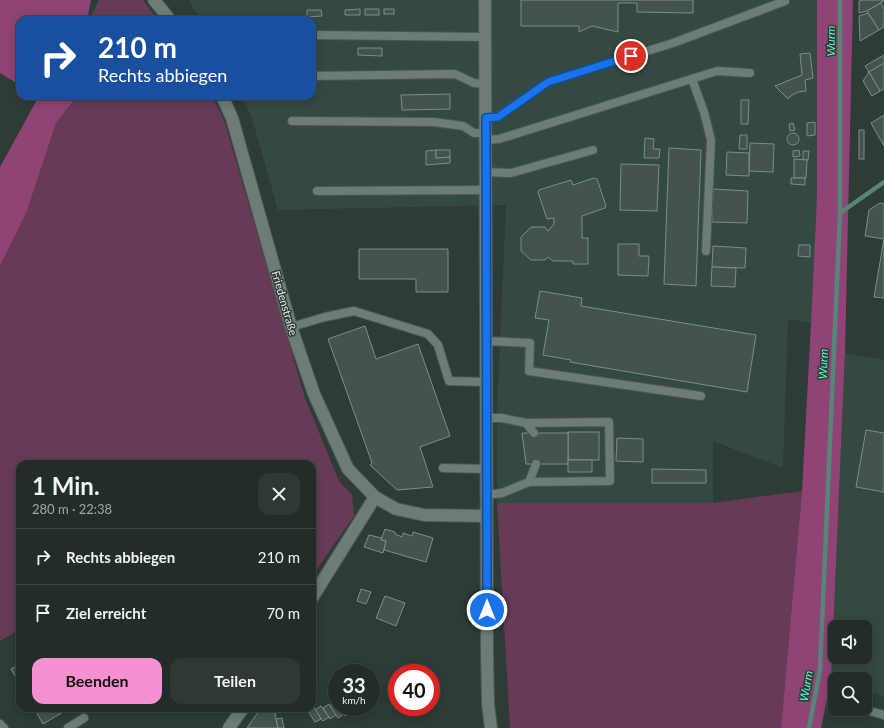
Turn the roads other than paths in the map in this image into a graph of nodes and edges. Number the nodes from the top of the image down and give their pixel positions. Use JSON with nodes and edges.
{"nodes":[{"id":1,"x":154,"y":0,"type":"edge"},
{"id":2,"x":485,"y":0,"type":"edge"},
{"id":3,"x":785,"y":1,"type":"dead end"},
{"id":4,"x":167,"y":16,"type":"edge"},
{"id":5,"x":316,"y":35,"type":"edge"},
{"id":6,"x":485,"y":37,"type":"junction"},
{"id":7,"x":750,"y":74,"type":"dead end"},
{"id":8,"x":316,"y":76,"type":"edge"},
{"id":9,"x":692,"y":79,"type":"junction"},
{"id":10,"x":485,"y":84,"type":"junction"},
{"id":11,"x":224,"y":100,"type":"edge"},
{"id":12,"x":486,"y":118,"type":"junction"},
{"id":13,"x":292,"y":121,"type":"dead end"},
{"id":14,"x":486,"y":137,"type":"junction"},
{"id":15,"x":593,"y":150,"type":"dead end"},
{"id":16,"x":486,"y":172,"type":"junction"},
{"id":17,"x":486,"y":190,"type":"junction"},
{"id":18,"x":317,"y":191,"type":"dead end"},
{"id":19,"x":706,"y":251,"type":"dead end"},
{"id":20,"x":291,"y":327,"type":"junction"},
{"id":21,"x":486,"y":341,"type":"junction"},
{"id":22,"x":486,"y":382,"type":"junction"},
{"id":23,"x":701,"y":396,"type":"dead end"},
{"id":24,"x":486,"y":418,"type":"junction"},
{"id":25,"x":526,"y":423,"type":"junction"},
{"id":26,"x":534,"y":433,"type":"dead end"},
{"id":27,"x":536,"y":464,"type":"dead end"},
{"id":28,"x":443,"y":468,"type":"dead end"},
{"id":29,"x":486,"y":469,"type":"junction"},
{"id":30,"x":529,"y":482,"type":"junction"},
{"id":31,"x":486,"y":495,"type":"junction"},
{"id":32,"x":374,"y":497,"type":"junction"},
{"id":33,"x":486,"y":516,"type":"junction"},
{"id":34,"x":316,"y":591,"type":"edge"},
{"id":35,"x":488,"y":704,"type":"junction"},
{"id":36,"x":240,"y":712,"type":"edge"},
{"id":37,"x":872,"y":712,"type":"edge"},
{"id":38,"x":884,"y":715,"type":"edge"},
{"id":39,"x":84,"y":718,"type":"dead end"},
{"id":40,"x":0,"y":724,"type":"edge"},
{"id":41,"x":4,"y":728,"type":"edge"},
{"id":42,"x":68,"y":728,"type":"edge"},
{"id":43,"x":229,"y":728,"type":"edge"},
{"id":44,"x":481,"y":728,"type":"edge"},
{"id":45,"x":491,"y":728,"type":"edge"}],
"edges":[{"from":1,"to":4,"type":"street"},
{"from":2,"to":6,"type":"street"},
{"from":3,"to":12,"type":"lane"},
{"from":5,"to":6,"type":"lane"},
{"from":6,"to":10,"type":"street"},
{"from":7,"to":9,"type":"lane"},
{"from":8,"to":10,"type":"lane"},
{"from":9,"to":14,"type":"lane"},
{"from":9,"to":19,"type":"lane"},
{"from":10,"to":12,"type":"street"},
{"from":11,"to":20,"type":"street","name":"Friedenstraße"},
{"from":12,"to":14,"type":"street"},
{"from":13,"to":14,"type":"lane"},
{"from":14,"to":16,"type":"street"},
{"from":15,"to":16,"type":"lane"},
{"from":16,"to":17,"type":"street"},
{"from":17,"to":18,"type":"lane"},
{"from":17,"to":21,"type":"street"},
{"from":20,"to":22,"type":"lane"},
{"from":20,"to":32,"type":"street","name":"Friedenstraße"},
{"from":21,"to":22,"type":"street"},
{"from":21,"to":23,"type":"lane"},
{"from":22,"to":24,"type":"street"},
{"from":24,"to":25,"type":"lane"},
{"from":24,"to":29,"type":"street"},
{"from":25,"to":26,"type":"lane"},
{"from":25,"to":30,"type":"lane"},
{"from":27,"to":30,"type":"lane"},
{"from":28,"to":29,"type":"lane"},
{"from":29,"to":31,"type":"street"},
{"from":30,"to":31,"type":"lane"},
{"from":31,"to":33,"type":"street"},
{"from":32,"to":33,"type":"street","name":"Friedenstraße"},
{"from":32,"to":34,"type":"street"},
{"from":33,"to":35,"type":"street"},
{"from":35,"to":44,"type":"street"},
{"from":35,"to":45,"type":"street"},
{"from":36,"to":43,"type":"street"},
{"from":37,"to":38,"type":"lane"},
{"from":39,"to":42,"type":"lane"},
{"from":40,"to":41,"type":"lane"}]}
